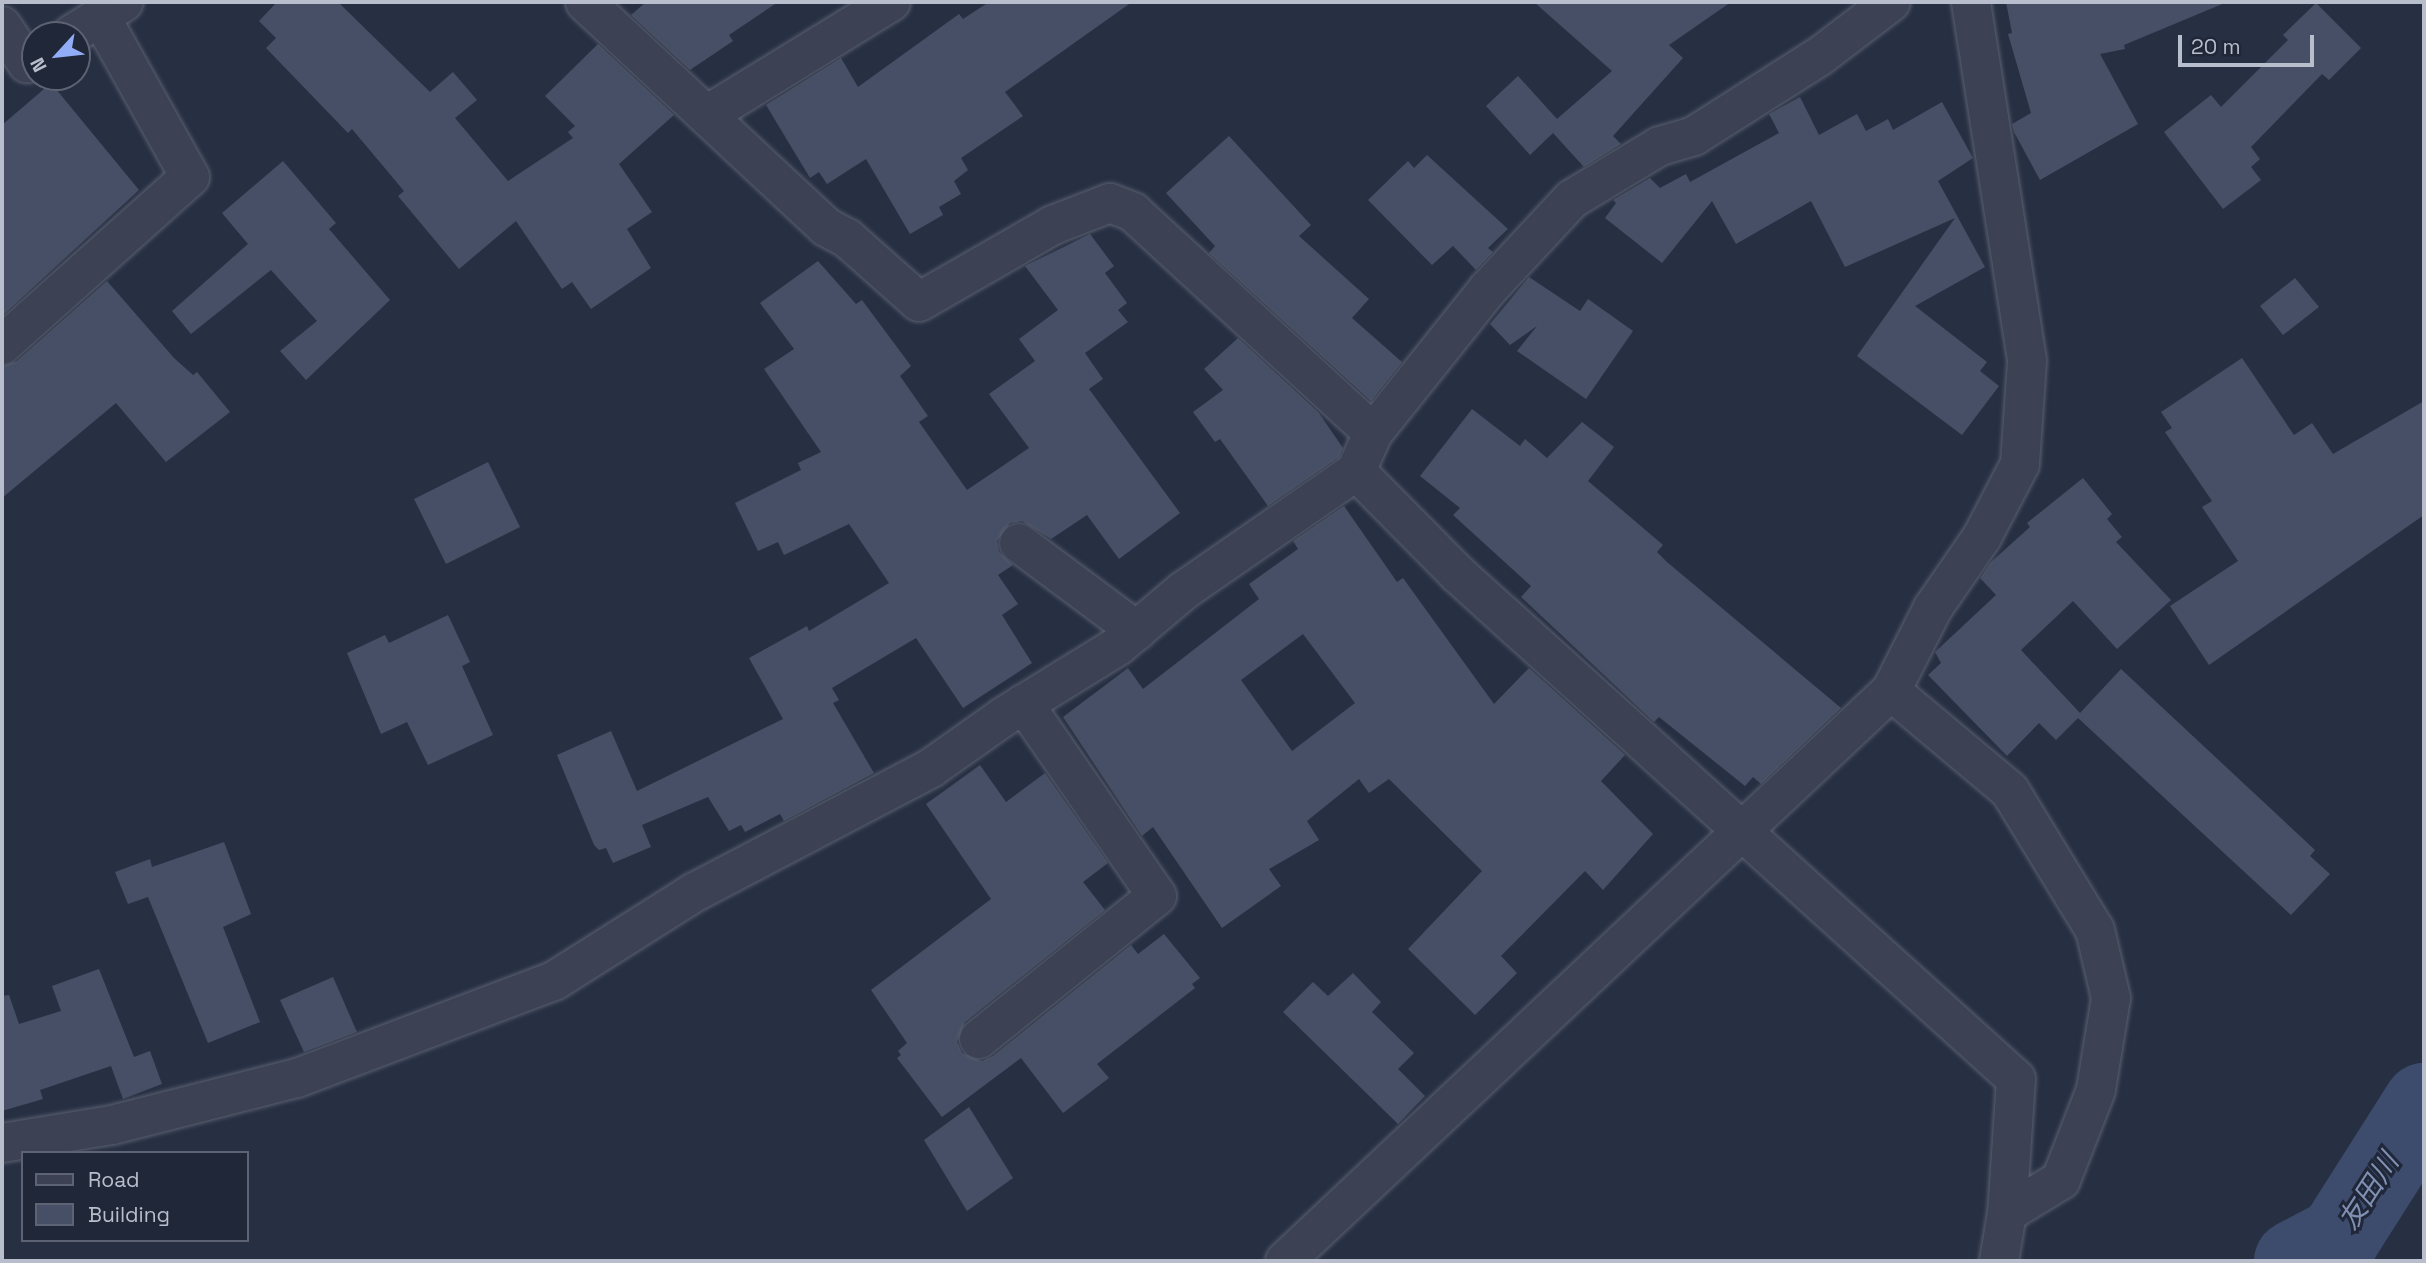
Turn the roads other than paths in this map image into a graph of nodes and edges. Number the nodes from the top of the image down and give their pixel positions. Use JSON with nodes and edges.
{"nodes":[{"id":1,"x":585,"y":2,"type":"edge"},
{"id":2,"x":891,"y":2,"type":"edge"},
{"id":3,"x":1891,"y":2,"type":"edge"},
{"id":4,"x":1971,"y":2,"type":"edge"},
{"id":5,"x":98,"y":18,"type":"edge"},
{"id":6,"x":2,"y":26,"type":"edge"},
{"id":7,"x":21,"y":54,"type":"edge"},
{"id":8,"x":707,"y":116,"type":"junction"},
{"id":9,"x":2,"y":345,"type":"edge"},
{"id":10,"x":1373,"y":433,"type":"junction"},
{"id":11,"x":1356,"y":471,"type":"junction"},
{"id":12,"x":1019,"y":543,"type":"dead end"},
{"id":13,"x":1137,"y":631,"type":"junction"},
{"id":14,"x":1891,"y":691,"type":"junction"},
{"id":15,"x":1024,"y":704,"type":"junction"},
{"id":16,"x":1743,"y":829,"type":"junction"},
{"id":17,"x":979,"y":1039,"type":"dead end"},
{"id":18,"x":2,"y":1143,"type":"edge"},
{"id":19,"x":2007,"y":1213,"type":"junction"},
{"id":20,"x":1285,"y":1261,"type":"edge"},
{"id":21,"x":1999,"y":1261,"type":"edge"}],
"edges":[{"from":1,"to":8,"type":"street"},
{"from":2,"to":8,"type":"street"},
{"from":3,"to":10,"type":"street"},
{"from":4,"to":14,"type":"street"},
{"from":5,"to":9,"type":"street"},
{"from":6,"to":7,"type":"street"},
{"from":8,"to":10,"type":"street"},
{"from":10,"to":11,"type":"street"},
{"from":11,"to":13,"type":"street"},
{"from":11,"to":16,"type":"street"},
{"from":12,"to":13,"type":"street"},
{"from":13,"to":15,"type":"street"},
{"from":14,"to":16,"type":"street"},
{"from":14,"to":19,"type":"street"},
{"from":15,"to":17,"type":"street"},
{"from":15,"to":18,"type":"street"},
{"from":16,"to":19,"type":"street"},
{"from":16,"to":20,"type":"street"},
{"from":19,"to":21,"type":"street"}]}
